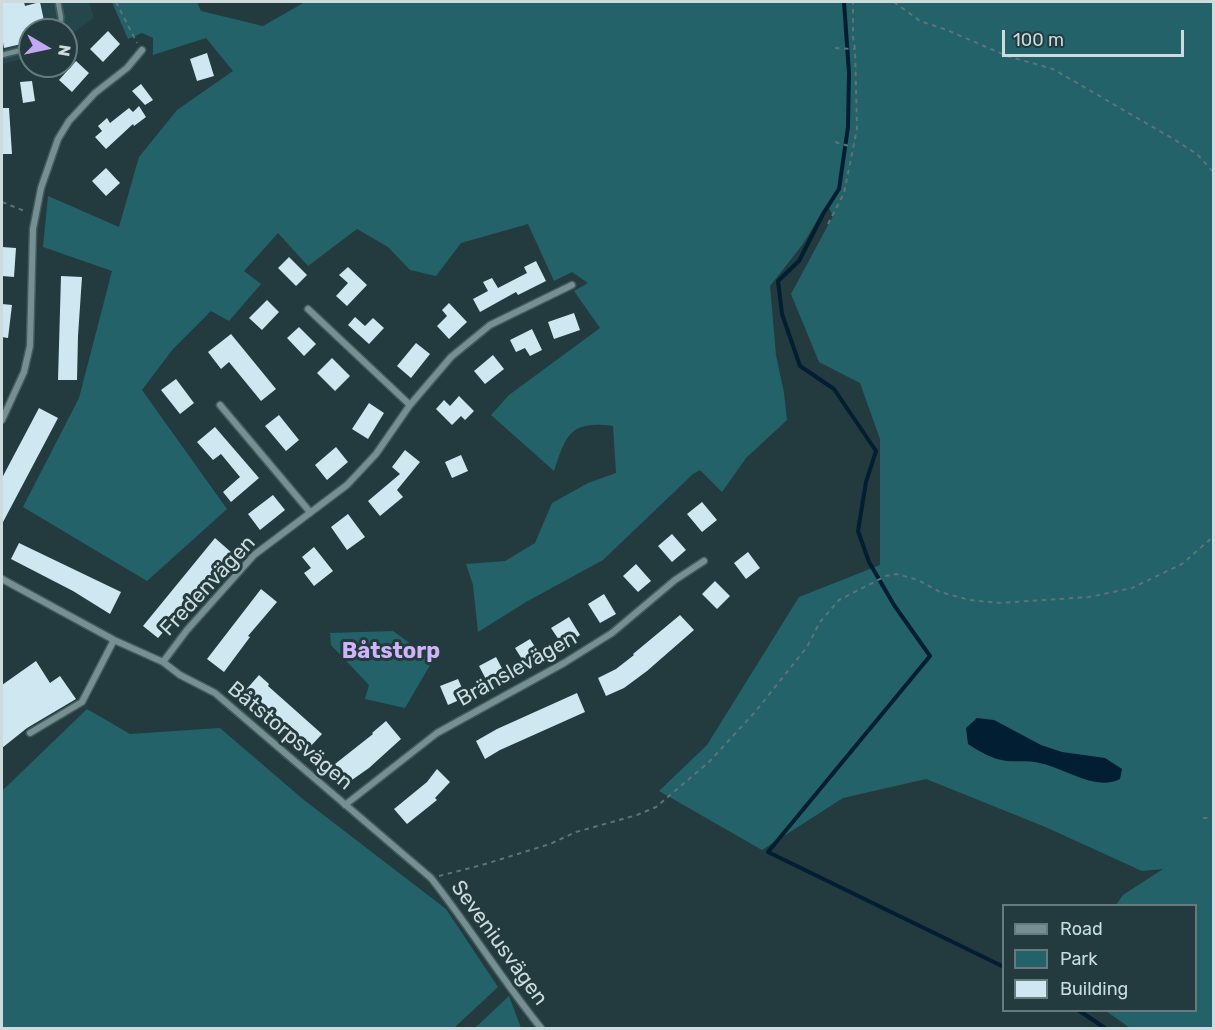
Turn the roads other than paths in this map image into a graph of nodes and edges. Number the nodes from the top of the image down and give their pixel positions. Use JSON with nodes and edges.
{"nodes":[{"id":1,"x":58,"y":2,"type":"edge"},
{"id":2,"x":61,"y":18,"type":"edge"},
{"id":3,"x":142,"y":50,"type":"road end"},
{"id":4,"x":18,"y":51,"type":"edge"},
{"id":5,"x":2,"y":55,"type":"edge"},
{"id":6,"x":572,"y":285,"type":"dead end"},
{"id":7,"x":308,"y":309,"type":"dead end"},
{"id":8,"x":220,"y":405,"type":"dead end"},
{"id":9,"x":410,"y":405,"type":"junction"},
{"id":10,"x":2,"y":420,"type":"edge"},
{"id":11,"x":310,"y":512,"type":"junction"},
{"id":12,"x":704,"y":561,"type":"dead end"},
{"id":13,"x":2,"y":579,"type":"edge"},
{"id":14,"x":114,"y":640,"type":"junction"},
{"id":15,"x":162,"y":662,"type":"junction"},
{"id":16,"x":30,"y":733,"type":"dead end"},
{"id":17,"x":345,"y":804,"type":"junction"},
{"id":18,"x":431,"y":878,"type":"joint"},
{"id":19,"x":541,"y":1029,"type":"edge"}],
"edges":[{"from":1,"to":2,"type":"lane"},
{"from":3,"to":10,"type":"street"},
{"from":4,"to":5,"type":"lane"},
{"from":6,"to":9,"type":"street","name":"Fredenvägen"},
{"from":7,"to":9,"type":"street"},
{"from":8,"to":11,"type":"street"},
{"from":9,"to":11,"type":"street","name":"Fredenvägen"},
{"from":11,"to":15,"type":"street","name":"Fredenvägen"},
{"from":12,"to":17,"type":"street","name":"Bränslevägen"},
{"from":13,"to":14,"type":"street","name":"Båtstorpsvägen"},
{"from":14,"to":15,"type":"street","name":"Båtstorpsvägen"},
{"from":14,"to":16,"type":"street"},
{"from":15,"to":17,"type":"street","name":"Båtstorpsvägen"},
{"from":17,"to":18,"type":"street","name":"Båtstorpsvägen"},
{"from":18,"to":19,"type":"street","name":"Seveniusvägen"}]}
